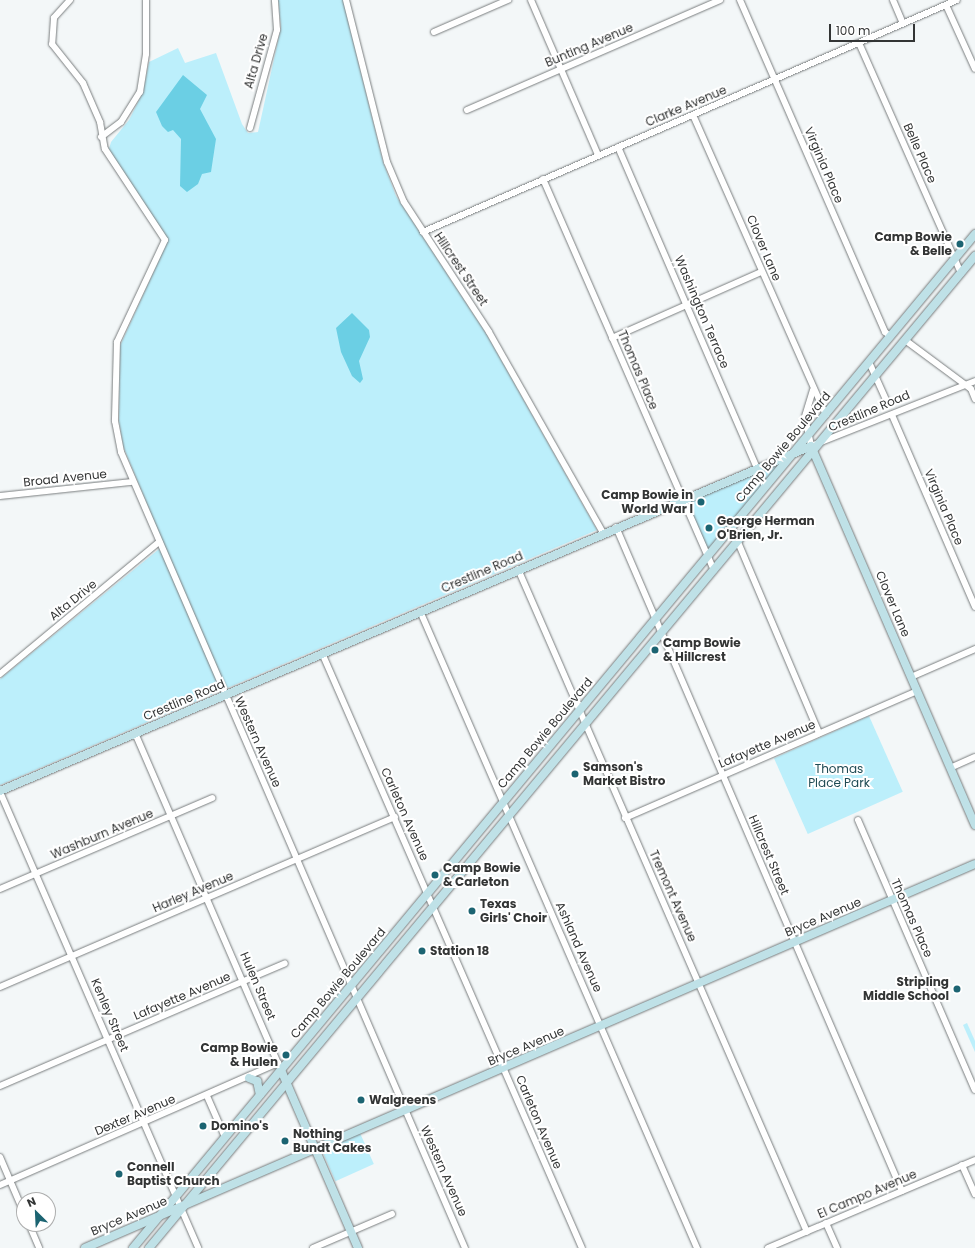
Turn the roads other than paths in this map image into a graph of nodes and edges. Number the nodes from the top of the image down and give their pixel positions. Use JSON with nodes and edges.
{"nodes":[{"id":1,"x":70,"y":0,"type":"edge"},
{"id":2,"x":146,"y":0,"type":"edge"},
{"id":3,"x":275,"y":0,"type":"edge"},
{"id":4,"x":346,"y":0,"type":"edge"},
{"id":5,"x":508,"y":0,"type":"edge"},
{"id":6,"x":531,"y":0,"type":"edge"},
{"id":7,"x":720,"y":0,"type":"edge"},
{"id":8,"x":740,"y":0,"type":"edge"},
{"id":9,"x":893,"y":0,"type":"edge"},
{"id":10,"x":957,"y":0,"type":"edge"},
{"id":11,"x":946,"y":5,"type":"junction"},
{"id":12,"x":903,"y":23,"type":"junction"},
{"id":13,"x":434,"y":32,"type":"dead end"},
{"id":14,"x":859,"y":43,"type":"junction"},
{"id":15,"x":560,"y":69,"type":"junction"},
{"id":16,"x":975,"y":69,"type":"edge"},
{"id":17,"x":775,"y":79,"type":"junction"},
{"id":18,"x":467,"y":110,"type":"dead end"},
{"id":19,"x":693,"y":114,"type":"junction"},
{"id":20,"x":250,"y":128,"type":"dead end"},
{"id":21,"x":101,"y":137,"type":"junction"},
{"id":22,"x":618,"y":147,"type":"junction"},
{"id":23,"x":598,"y":155,"type":"junction"},
{"id":24,"x":543,"y":179,"type":"junction"},
{"id":25,"x":423,"y":232,"type":"junction"},
{"id":26,"x":975,"y":234,"type":"edge"},
{"id":27,"x":975,"y":256,"type":"edge"},
{"id":28,"x":955,"y":259,"type":"junction"},
{"id":29,"x":761,"y":272,"type":"junction"},
{"id":30,"x":961,"y":273,"type":"junction"},
{"id":31,"x":688,"y":305,"type":"junction"},
{"id":32,"x":890,"y":336,"type":"junction"},
{"id":33,"x":612,"y":338,"type":"junction"},
{"id":34,"x":905,"y":340,"type":"junction"},
{"id":35,"x":869,"y":362,"type":"junction"},
{"id":36,"x":876,"y":375,"type":"junction"},
{"id":37,"x":975,"y":380,"type":"edge"},
{"id":38,"x":964,"y":385,"type":"junction"},
{"id":39,"x":813,"y":390,"type":"junction"},
{"id":40,"x":975,"y":399,"type":"edge"},
{"id":41,"x":888,"y":404,"type":"dead end"},
{"id":42,"x":826,"y":415,"type":"junction"},
{"id":43,"x":892,"y":415,"type":"junction"},
{"id":44,"x":808,"y":437,"type":"junction"},
{"id":45,"x":814,"y":447,"type":"junction"},
{"id":46,"x":796,"y":450,"type":"junction"},
{"id":47,"x":757,"y":466,"type":"junction"},
{"id":48,"x":132,"y":482,"type":"junction"},
{"id":49,"x":765,"y":486,"type":"junction"},
{"id":50,"x":0,"y":496,"type":"edge"},
{"id":51,"x":682,"y":498,"type":"junction"},
{"id":52,"x":616,"y":527,"type":"junction"},
{"id":53,"x":732,"y":528,"type":"junction"},
{"id":54,"x":603,"y":532,"type":"junction"},
{"id":55,"x":159,"y":542,"type":"junction"},
{"id":56,"x":738,"y":542,"type":"junction"},
{"id":57,"x":708,"y":557,"type":"junction"},
{"id":58,"x":518,"y":569,"type":"junction"},
{"id":59,"x":714,"y":570,"type":"junction"},
{"id":60,"x":975,"y":607,"type":"edge"},
{"id":61,"x":420,"y":611,"type":"junction"},
{"id":62,"x":656,"y":619,"type":"junction"},
{"id":63,"x":662,"y":633,"type":"junction"},
{"id":64,"x":975,"y":649,"type":"edge"},
{"id":65,"x":322,"y":653,"type":"junction"},
{"id":66,"x":0,"y":674,"type":"edge"},
{"id":67,"x":911,"y":677,"type":"junction"},
{"id":68,"x":917,"y":691,"type":"junction"},
{"id":69,"x":226,"y":695,"type":"junction"},
{"id":70,"x":580,"y":710,"type":"junction"},
{"id":71,"x":585,"y":724,"type":"junction"},
{"id":72,"x":819,"y":733,"type":"junction"},
{"id":73,"x":135,"y":734,"type":"junction"},
{"id":74,"x":975,"y":757,"type":"edge"},
{"id":75,"x":950,"y":768,"type":"junction"},
{"id":76,"x":723,"y":775,"type":"junction"},
{"id":77,"x":0,"y":792,"type":"edge"},
{"id":78,"x":212,"y":798,"type":"dead end"},
{"id":79,"x":503,"y":802,"type":"junction"},
{"id":80,"x":171,"y":816,"type":"junction"},
{"id":81,"x":509,"y":816,"type":"junction"},
{"id":82,"x":395,"y":817,"type":"junction"},
{"id":83,"x":626,"y":818,"type":"junction"},
{"id":84,"x":858,"y":820,"type":"dead end"},
{"id":85,"x":975,"y":825,"type":"edge"},
{"id":86,"x":297,"y":860,"type":"junction"},
{"id":87,"x":975,"y":864,"type":"edge"},
{"id":88,"x":37,"y":873,"type":"junction"},
{"id":89,"x":0,"y":889,"type":"edge"},
{"id":90,"x":428,"y":893,"type":"junction"},
{"id":91,"x":207,"y":898,"type":"junction"},
{"id":92,"x":892,"y":900,"type":"junction"},
{"id":93,"x":434,"y":908,"type":"junction"},
{"id":94,"x":391,"y":938,"type":"junction"},
{"id":95,"x":795,"y":942,"type":"junction"},
{"id":96,"x":402,"y":946,"type":"junction"},
{"id":97,"x":73,"y":956,"type":"junction"},
{"id":98,"x":285,"y":963,"type":"dead end"},
{"id":99,"x":242,"y":982,"type":"junction"},
{"id":100,"x":699,"y":984,"type":"junction"},
{"id":101,"x":351,"y":985,"type":"junction"},
{"id":102,"x":0,"y":987,"type":"edge"},
{"id":103,"x":357,"y":998,"type":"junction"},
{"id":104,"x":601,"y":1026,"type":"junction"},
{"id":105,"x":108,"y":1039,"type":"junction"},
{"id":106,"x":279,"y":1066,"type":"junction"},
{"id":107,"x":504,"y":1069,"type":"junction"},
{"id":108,"x":248,"y":1078,"type":"junction"},
{"id":109,"x":288,"y":1083,"type":"junction"},
{"id":110,"x":0,"y":1086,"type":"edge"},
{"id":111,"x":975,"y":1090,"type":"edge"},
{"id":112,"x":260,"y":1095,"type":"junction"},
{"id":113,"x":207,"y":1096,"type":"junction"},
{"id":114,"x":405,"y":1111,"type":"junction"},
{"id":115,"x":144,"y":1123,"type":"junction"},
{"id":116,"x":225,"y":1137,"type":"junction"},
{"id":117,"x":316,"y":1148,"type":"junction"},
{"id":118,"x":0,"y":1157,"type":"edge"},
{"id":119,"x":975,"y":1160,"type":"edge"},
{"id":120,"x":962,"y":1165,"type":"junction"},
{"id":121,"x":10,"y":1181,"type":"junction"},
{"id":122,"x":0,"y":1185,"type":"edge"},
{"id":123,"x":902,"y":1191,"type":"junction"},
{"id":124,"x":975,"y":1194,"type":"edge"},
{"id":125,"x":16,"y":1195,"type":"edge"},
{"id":126,"x":176,"y":1196,"type":"junction"},
{"id":127,"x":182,"y":1207,"type":"junction"},
{"id":128,"x":392,"y":1214,"type":"dead end"},
{"id":129,"x":160,"y":1215,"type":"junction"},
{"id":130,"x":826,"y":1223,"type":"junction"},
{"id":131,"x":32,"y":1232,"type":"edge"},
{"id":132,"x":350,"y":1232,"type":"junction"},
{"id":133,"x":807,"y":1232,"type":"junction"},
{"id":134,"x":39,"y":1248,"type":"edge"},
{"id":135,"x":85,"y":1248,"type":"edge"},
{"id":136,"x":133,"y":1248,"type":"edge"},
{"id":137,"x":149,"y":1248,"type":"edge"},
{"id":138,"x":198,"y":1248,"type":"edge"},
{"id":139,"x":313,"y":1248,"type":"edge"},
{"id":140,"x":358,"y":1248,"type":"edge"},
{"id":141,"x":465,"y":1248,"type":"edge"},
{"id":142,"x":582,"y":1248,"type":"edge"},
{"id":143,"x":697,"y":1248,"type":"edge"},
{"id":144,"x":768,"y":1248,"type":"edge"},
{"id":145,"x":836,"y":1248,"type":"edge"}],
"edges":[{"from":1,"to":21,"type":"street"},
{"from":2,"to":21,"type":"street"},
{"from":3,"to":20,"type":"street","name":"Alta Drive"},
{"from":4,"to":25,"type":"street","name":"Hillcrest Street"},
{"from":5,"to":13,"type":"street"},
{"from":6,"to":15,"type":"street"},
{"from":7,"to":15,"type":"street","name":"Bunting Avenue"},
{"from":8,"to":17,"type":"street","name":"Virginia Place"},
{"from":9,"to":12,"type":"street"},
{"from":10,"to":11,"type":"street","name":"Clarke Avenue"},
{"from":11,"to":12,"type":"street","name":"Clarke Avenue"},
{"from":11,"to":16,"type":"street"},
{"from":12,"to":14,"type":"street","name":"Clarke Avenue"},
{"from":14,"to":17,"type":"street","name":"Clarke Avenue"},
{"from":14,"to":28,"type":"street","name":"Belle Place"},
{"from":15,"to":18,"type":"street","name":"Bunting Avenue"},
{"from":15,"to":23,"type":"street"},
{"from":17,"to":19,"type":"street","name":"Clarke Avenue"},
{"from":17,"to":32,"type":"street","name":"Virginia Place"},
{"from":19,"to":22,"type":"street","name":"Clarke Avenue"},
{"from":19,"to":29,"type":"street","name":"Clover Lane"},
{"from":21,"to":48,"type":"street","name":"Western Avenue"},
{"from":22,"to":23,"type":"street","name":"Clarke Avenue"},
{"from":22,"to":31,"type":"street","name":"Washington Terrace"},
{"from":23,"to":24,"type":"street","name":"Clarke Avenue"},
{"from":24,"to":25,"type":"street","name":"Clarke Avenue"},
{"from":24,"to":33,"type":"street","name":"Thomas Place"},
{"from":25,"to":54,"type":"street","name":"Hillcrest Street"},
{"from":26,"to":28,"type":"main road","name":"Camp Bowie Boulevard"},
{"from":27,"to":30,"type":"main road","name":"Camp Bowie Boulevard"},
{"from":28,"to":30,"type":"street","name":"Belle Place"},
{"from":28,"to":32,"type":"main road","name":"Camp Bowie Boulevard"},
{"from":29,"to":31,"type":"street"},
{"from":29,"to":39,"type":"street","name":"Clover Lane"},
{"from":30,"to":34,"type":"main road","name":"Camp Bowie Boulevard"},
{"from":31,"to":33,"type":"street"},
{"from":31,"to":47,"type":"street","name":"Washington Terrace"},
{"from":32,"to":34,"type":"main road"},
{"from":32,"to":35,"type":"main road","name":"Camp Bowie Boulevard"},
{"from":33,"to":51,"type":"street","name":"Thomas Place"},
{"from":34,"to":36,"type":"main road","name":"Camp Bowie Boulevard"},
{"from":34,"to":38,"type":"street"},
{"from":35,"to":36,"type":"street"},
{"from":35,"to":42,"type":"main road","name":"Camp Bowie Boulevard"},
{"from":36,"to":41,"type":"street"},
{"from":36,"to":45,"type":"main road","name":"Camp Bowie Boulevard"},
{"from":37,"to":38,"type":"street","name":"Crestline Road"},
{"from":38,"to":40,"type":"street"},
{"from":38,"to":43,"type":"street","name":"Crestline Road"},
{"from":39,"to":42,"type":"street","name":"Clover Lane"},
{"from":39,"to":44,"type":"street","name":"Clover Lane"},
{"from":42,"to":44,"type":"main road","name":"Camp Bowie Boulevard"},
{"from":43,"to":45,"type":"street","name":"Crestline Road"},
{"from":43,"to":60,"type":"street","name":"Virginia Place"},
{"from":44,"to":45,"type":"street","name":"Clover Lane"},
{"from":44,"to":46,"type":"main road","name":"Camp Bowie Boulevard"},
{"from":45,"to":46,"type":"main road","name":"Crestline Road"},
{"from":45,"to":56,"type":"main road","name":"Camp Bowie Boulevard"},
{"from":45,"to":67,"type":"main road","name":"Clover Lane"},
{"from":46,"to":47,"type":"main road","name":"Crestline Road"},
{"from":46,"to":49,"type":"main road","name":"Camp Bowie Boulevard"},
{"from":47,"to":49,"type":"street","name":"Washington Terrace"},
{"from":47,"to":51,"type":"main road","name":"Crestline Road"},
{"from":48,"to":50,"type":"street","name":"Broad Avenue"},
{"from":48,"to":55,"type":"street","name":"Western Avenue"},
{"from":49,"to":53,"type":"main road","name":"Camp Bowie Boulevard"},
{"from":51,"to":52,"type":"main road","name":"Crestline Road"},
{"from":51,"to":57,"type":"street","name":"Thomas Place"},
{"from":52,"to":54,"type":"main road","name":"Crestline Road"},
{"from":52,"to":62,"type":"street","name":"Hillcrest Street"},
{"from":53,"to":56,"type":"street"},
{"from":53,"to":57,"type":"main road","name":"Camp Bowie Boulevard"},
{"from":54,"to":58,"type":"main road","name":"Crestline Road"},
{"from":55,"to":66,"type":"street","name":"Alta Drive"},
{"from":55,"to":69,"type":"street","name":"Western Avenue"},
{"from":56,"to":59,"type":"main road","name":"Camp Bowie Boulevard"},
{"from":56,"to":72,"type":"street"},
{"from":57,"to":59,"type":"street","name":"Thomas Place"},
{"from":57,"to":62,"type":"main road","name":"Camp Bowie Boulevard"},
{"from":58,"to":61,"type":"main road","name":"Crestline Road"},
{"from":58,"to":70,"type":"street","name":"Tremont Avenue"},
{"from":59,"to":63,"type":"main road","name":"Camp Bowie Boulevard"},
{"from":61,"to":65,"type":"main road","name":"Crestline Road"},
{"from":61,"to":79,"type":"street","name":"Ashland Avenue"},
{"from":62,"to":63,"type":"street","name":"Hillcrest Street"},
{"from":62,"to":70,"type":"main road","name":"Camp Bowie Boulevard"},
{"from":63,"to":71,"type":"main road","name":"Camp Bowie Boulevard"},
{"from":63,"to":76,"type":"street","name":"Hillcrest Street"},
{"from":64,"to":67,"type":"street"},
{"from":65,"to":69,"type":"main road","name":"Crestline Road"},
{"from":65,"to":82,"type":"street","name":"Carleton Avenue"},
{"from":67,"to":68,"type":"main road","name":"Clover Lane"},
{"from":68,"to":72,"type":"street","name":"Lafayette Avenue"},
{"from":68,"to":75,"type":"main road","name":"Clover Lane"},
{"from":69,"to":73,"type":"main road","name":"Crestline Road"},
{"from":69,"to":86,"type":"street","name":"Western Avenue"},
{"from":70,"to":71,"type":"street","name":"Tremont Avenue"},
{"from":70,"to":79,"type":"main road","name":"Camp Bowie Boulevard"},
{"from":71,"to":81,"type":"main road","name":"Camp Bowie Boulevard"},
{"from":71,"to":83,"type":"street","name":"Tremont Avenue"},
{"from":72,"to":76,"type":"street","name":"Lafayette Avenue"},
{"from":73,"to":77,"type":"main road","name":"Crestline Road"},
{"from":73,"to":80,"type":"street","name":"Hulen Street"},
{"from":74,"to":75,"type":"street"},
{"from":75,"to":85,"type":"main road","name":"Clover Lane"},
{"from":76,"to":83,"type":"street","name":"Lafayette Avenue"},
{"from":76,"to":95,"type":"street","name":"Hillcrest Street"},
{"from":77,"to":88,"type":"street","name":"Kenley Street"},
{"from":78,"to":80,"type":"street","name":"Washburn Avenue"},
{"from":79,"to":81,"type":"street","name":"Ashland Avenue"},
{"from":79,"to":90,"type":"main road","name":"Camp Bowie Boulevard"},
{"from":80,"to":88,"type":"street","name":"Washburn Avenue"},
{"from":80,"to":91,"type":"street","name":"Hulen Street"},
{"from":81,"to":93,"type":"main road","name":"Camp Bowie Boulevard"},
{"from":81,"to":104,"type":"street","name":"Ashland Avenue"},
{"from":82,"to":86,"type":"street","name":"Harley Avenue"},
{"from":82,"to":90,"type":"street","name":"Carleton Avenue"},
{"from":83,"to":100,"type":"street","name":"Tremont Avenue"},
{"from":84,"to":92,"type":"street","name":"Thomas Place"},
{"from":86,"to":91,"type":"street","name":"Harley Avenue"},
{"from":86,"to":101,"type":"street","name":"Western Avenue"},
{"from":87,"to":92,"type":"main road","name":"Bryce Avenue"},
{"from":88,"to":89,"type":"street","name":"Washburn Avenue"},
{"from":88,"to":97,"type":"street","name":"Kenley Street"},
{"from":90,"to":93,"type":"street","name":"Carleton Avenue"},
{"from":90,"to":94,"type":"main road","name":"Camp Bowie Boulevard"},
{"from":91,"to":97,"type":"street","name":"Harley Avenue"},
{"from":91,"to":99,"type":"street","name":"Hulen Street"},
{"from":92,"to":95,"type":"main road","name":"Bryce Avenue"},
{"from":92,"to":111,"type":"street","name":"Thomas Place"},
{"from":93,"to":96,"type":"main road","name":"Camp Bowie Boulevard"},
{"from":93,"to":107,"type":"street","name":"Carleton Avenue"},
{"from":94,"to":96,"type":"main road"},
{"from":94,"to":101,"type":"main road","name":"Camp Bowie Boulevard"},
{"from":95,"to":100,"type":"main road","name":"Bryce Avenue"},
{"from":95,"to":123,"type":"street","name":"Hillcrest Street"},
{"from":96,"to":103,"type":"main road","name":"Camp Bowie Boulevard"},
{"from":97,"to":102,"type":"street","name":"Harley Avenue"},
{"from":97,"to":105,"type":"street","name":"Kenley Street"},
{"from":98,"to":99,"type":"street","name":"Lafayette Avenue"},
{"from":99,"to":105,"type":"street","name":"Lafayette Avenue"},
{"from":99,"to":106,"type":"street","name":"Hulen Street"},
{"from":100,"to":104,"type":"main road","name":"Bryce Avenue"},
{"from":100,"to":133,"type":"street","name":"Tremont Avenue"},
{"from":101,"to":103,"type":"street","name":"Western Avenue"},
{"from":101,"to":106,"type":"main road","name":"Camp Bowie Boulevard"},
{"from":103,"to":109,"type":"main road","name":"Camp Bowie Boulevard"},
{"from":103,"to":114,"type":"street","name":"Western Avenue"},
{"from":104,"to":107,"type":"main road","name":"Bryce Avenue"},
{"from":104,"to":143,"type":"street","name":"Ashland Avenue"},
{"from":105,"to":110,"type":"street","name":"Lafayette Avenue"},
{"from":105,"to":115,"type":"street","name":"Kenley Street"},
{"from":106,"to":108,"type":"street","name":"Dexter Avenue"},
{"from":106,"to":109,"type":"main road","name":"Hulen Street"},
{"from":106,"to":112,"type":"main road","name":"Camp Bowie Boulevard"},
{"from":107,"to":114,"type":"main road","name":"Bryce Avenue"},
{"from":107,"to":142,"type":"street","name":"Carleton Avenue"},
{"from":108,"to":112,"type":"main road"},
{"from":108,"to":113,"type":"street","name":"Dexter Avenue"},
{"from":109,"to":117,"type":"main road","name":"Hulen Street"},
{"from":109,"to":127,"type":"main road","name":"Camp Bowie Boulevard"},
{"from":112,"to":116,"type":"main road","name":"Camp Bowie Boulevard"},
{"from":113,"to":115,"type":"street","name":"Dexter Avenue"},
{"from":113,"to":116,"type":"street"},
{"from":114,"to":117,"type":"main road","name":"Bryce Avenue"},
{"from":114,"to":141,"type":"street","name":"Western Avenue"},
{"from":115,"to":121,"type":"street","name":"Dexter Avenue"},
{"from":115,"to":126,"type":"street","name":"Kenley Street"},
{"from":116,"to":126,"type":"main road","name":"Camp Bowie Boulevard"},
{"from":117,"to":127,"type":"main road","name":"Bryce Avenue"},
{"from":117,"to":132,"type":"main road","name":"Hulen Street"},
{"from":118,"to":121,"type":"street"},
{"from":119,"to":120,"type":"street","name":"El Campo Avenue"},
{"from":120,"to":123,"type":"street","name":"El Campo Avenue"},
{"from":120,"to":124,"type":"street"},
{"from":121,"to":122,"type":"street","name":"Dexter Avenue"},
{"from":121,"to":125,"type":"street"},
{"from":123,"to":130,"type":"street","name":"El Campo Avenue"},
{"from":126,"to":127,"type":"street","name":"Kenley Street"},
{"from":126,"to":129,"type":"main road","name":"Camp Bowie Boulevard"},
{"from":127,"to":129,"type":"main road","name":"Bryce Avenue"},
{"from":127,"to":137,"type":"main road","name":"Camp Bowie Boulevard"},
{"from":127,"to":138,"type":"street","name":"Kenley Street"},
{"from":128,"to":132,"type":"street"},
{"from":129,"to":135,"type":"main road","name":"Bryce Avenue"},
{"from":129,"to":136,"type":"main road","name":"Camp Bowie Boulevard"},
{"from":130,"to":133,"type":"street","name":"El Campo Avenue"},
{"from":130,"to":145,"type":"street"},
{"from":131,"to":134,"type":"street"},
{"from":132,"to":139,"type":"street"},
{"from":132,"to":140,"type":"main road","name":"Hulen Street"},
{"from":133,"to":144,"type":"street","name":"El Campo Avenue"}]}
